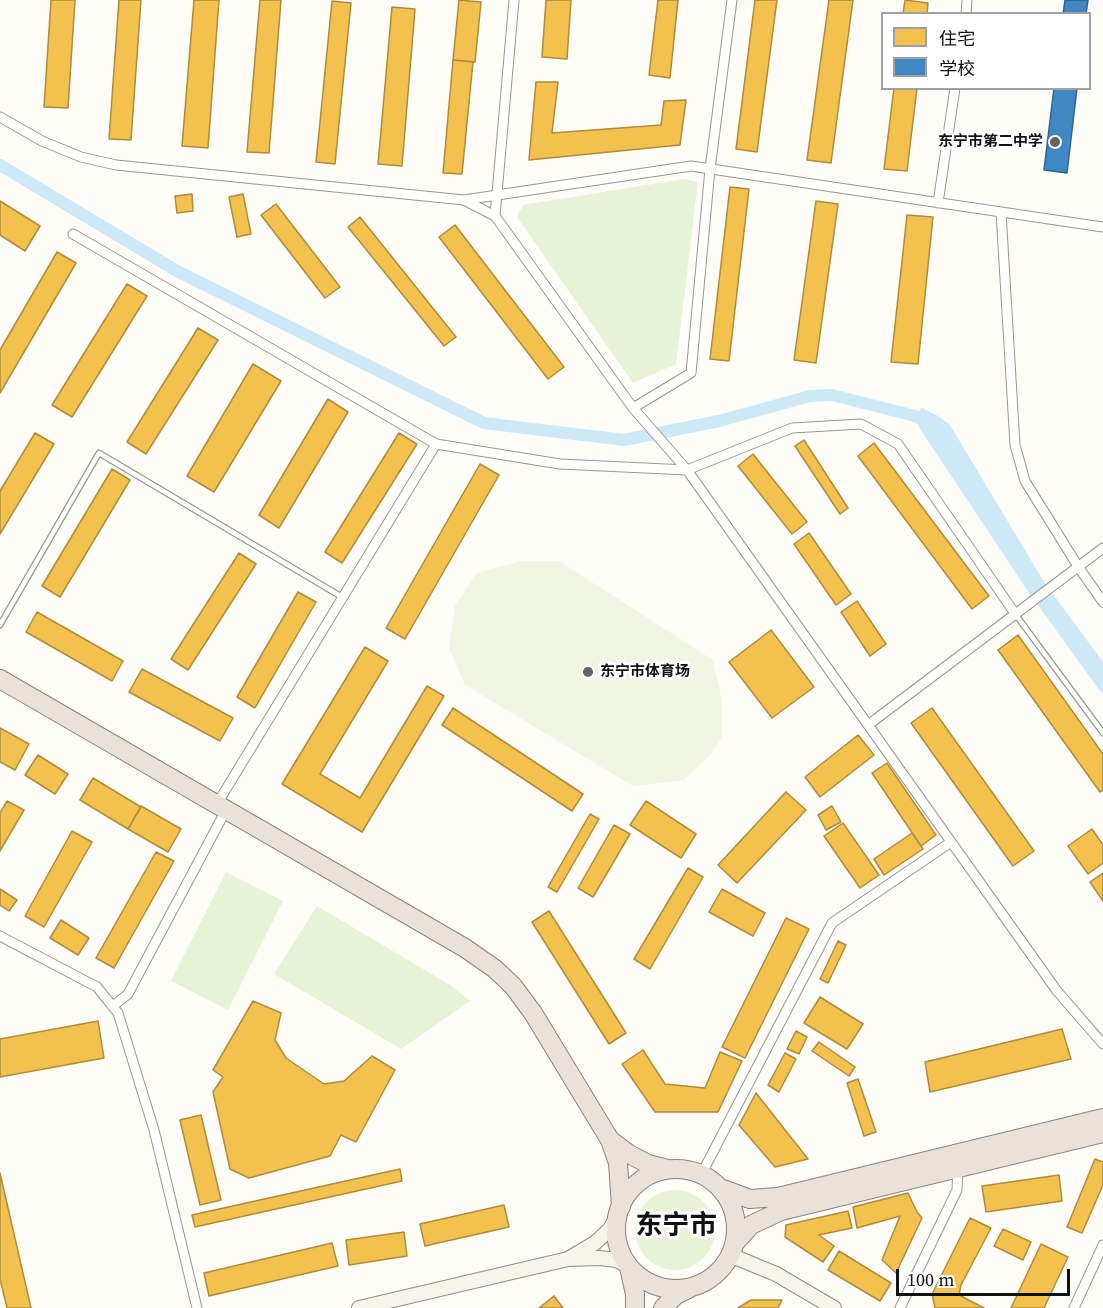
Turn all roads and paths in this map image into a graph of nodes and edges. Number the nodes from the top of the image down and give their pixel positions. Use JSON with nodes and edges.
{"nodes":[{"id":1,"x":514,"y":0,"type":"edge"},
{"id":2,"x":732,"y":0,"type":"edge"},
{"id":3,"x":955,"y":90,"type":"edge"},
{"id":4,"x":0,"y":117,"type":"edge"},
{"id":5,"x":710,"y":169,"type":"junction"},
{"id":6,"x":497,"y":195,"type":"junction"},
{"id":7,"x":464,"y":200,"type":"junction"},
{"id":8,"x":938,"y":203,"type":"junction"},
{"id":9,"x":1001,"y":212,"type":"junction"},
{"id":10,"x":495,"y":216,"type":"junction"},
{"id":11,"x":1103,"y":227,"type":"edge"},
{"id":12,"x":73,"y":234,"type":"dead end"},
{"id":13,"x":635,"y":410,"type":"junction"},
{"id":14,"x":436,"y":444,"type":"junction"},
{"id":15,"x":687,"y":470,"type":"junction"},
{"id":16,"x":1103,"y":548,"type":"edge"},
{"id":17,"x":1079,"y":568,"type":"junction"},
{"id":18,"x":342,"y":597,"type":"junction"},
{"id":19,"x":1103,"y":602,"type":"edge"},
{"id":20,"x":1016,"y":615,"type":"junction"},
{"id":21,"x":0,"y":625,"type":"edge"},
{"id":22,"x":0,"y":679,"type":"edge"},
{"id":23,"x":868,"y":725,"type":"junction"},
{"id":24,"x":1103,"y":733,"type":"edge"},
{"id":25,"x":222,"y":807,"type":"junction"},
{"id":26,"x":951,"y":842,"type":"junction"},
{"id":27,"x":0,"y":936,"type":"edge"},
{"id":28,"x":113,"y":1006,"type":"junction"},
{"id":29,"x":1103,"y":1044,"type":"edge"},
{"id":30,"x":1103,"y":1118,"type":"edge"},
{"id":31,"x":1103,"y":1134,"type":"edge"},
{"id":32,"x":610,"y":1140,"type":"junction"},
{"id":33,"x":957,"y":1161,"type":"junction"},
{"id":34,"x":670,"y":1169,"type":"junction"},
{"id":35,"x":701,"y":1175,"type":"junction"},
{"id":36,"x":720,"y":1188,"type":"junction"},
{"id":37,"x":619,"y":1211,"type":"junction"},
{"id":38,"x":1103,"y":1245,"type":"edge"},
{"id":39,"x":732,"y":1250,"type":"junction"},
{"id":40,"x":568,"y":1259,"type":"junction"},
{"id":41,"x":629,"y":1267,"type":"junction"},
{"id":42,"x":692,"y":1287,"type":"junction"},
{"id":43,"x":197,"y":1308,"type":"edge"},
{"id":44,"x":359,"y":1308,"type":"edge"},
{"id":45,"x":635,"y":1308,"type":"edge"},
{"id":46,"x":663,"y":1308,"type":"edge"},
{"id":47,"x":834,"y":1308,"type":"edge"},
{"id":48,"x":900,"y":1308,"type":"edge"},
{"id":49,"x":1074,"y":1308,"type":"edge"}],
"edges":[{"from":1,"to":6,"type":"street"},
{"from":2,"to":5,"type":"street"},
{"from":3,"to":8,"type":"street"},
{"from":4,"to":7,"type":"street"},
{"from":5,"to":6,"type":"street"},
{"from":5,"to":8,"type":"street"},
{"from":5,"to":13,"type":"street"},
{"from":6,"to":7,"type":"street"},
{"from":6,"to":10,"type":"street"},
{"from":7,"to":10,"type":"street"},
{"from":8,"to":9,"type":"street"},
{"from":9,"to":11,"type":"street"},
{"from":9,"to":17,"type":"street"},
{"from":10,"to":13,"type":"street"},
{"from":12,"to":14,"type":"street"},
{"from":13,"to":15,"type":"street"},
{"from":14,"to":15,"type":"street"},
{"from":14,"to":18,"type":"street"},
{"from":15,"to":20,"type":"street"},
{"from":15,"to":23,"type":"street"},
{"from":16,"to":17,"type":"street"},
{"from":17,"to":19,"type":"street"},
{"from":17,"to":20,"type":"street"},
{"from":18,"to":21,"type":"lane"},
{"from":18,"to":25,"type":"street"},
{"from":20,"to":23,"type":"street"},
{"from":20,"to":24,"type":"lane"},
{"from":22,"to":25,"type":"highway"},
{"from":23,"to":26,"type":"street"},
{"from":25,"to":28,"type":"street"},
{"from":25,"to":32,"type":"highway"},
{"from":26,"to":29,"type":"street"},
{"from":26,"to":35,"type":"street"},
{"from":27,"to":28,"type":"street"},
{"from":28,"to":43,"type":"street"},
{"from":30,"to":33,"type":"highway"},
{"from":31,"to":33,"type":"highway"},
{"from":32,"to":34,"type":"highway"},
{"from":32,"to":37,"type":"highway"},
{"from":33,"to":36,"type":"highway"},
{"from":33,"to":39,"type":"highway"},
{"from":33,"to":48,"type":"street"},
{"from":34,"to":35,"type":"highway"},
{"from":34,"to":37,"type":"highway"},
{"from":35,"to":36,"type":"highway"},
{"from":36,"to":39,"type":"highway"},
{"from":37,"to":40,"type":"street"},
{"from":37,"to":41,"type":"highway"},
{"from":38,"to":49,"type":"street"},
{"from":39,"to":42,"type":"highway"},
{"from":39,"to":47,"type":"street"},
{"from":40,"to":41,"type":"street"},
{"from":40,"to":44,"type":"street"},
{"from":41,"to":42,"type":"highway"},
{"from":41,"to":45,"type":"highway"},
{"from":42,"to":46,"type":"highway"}]}
